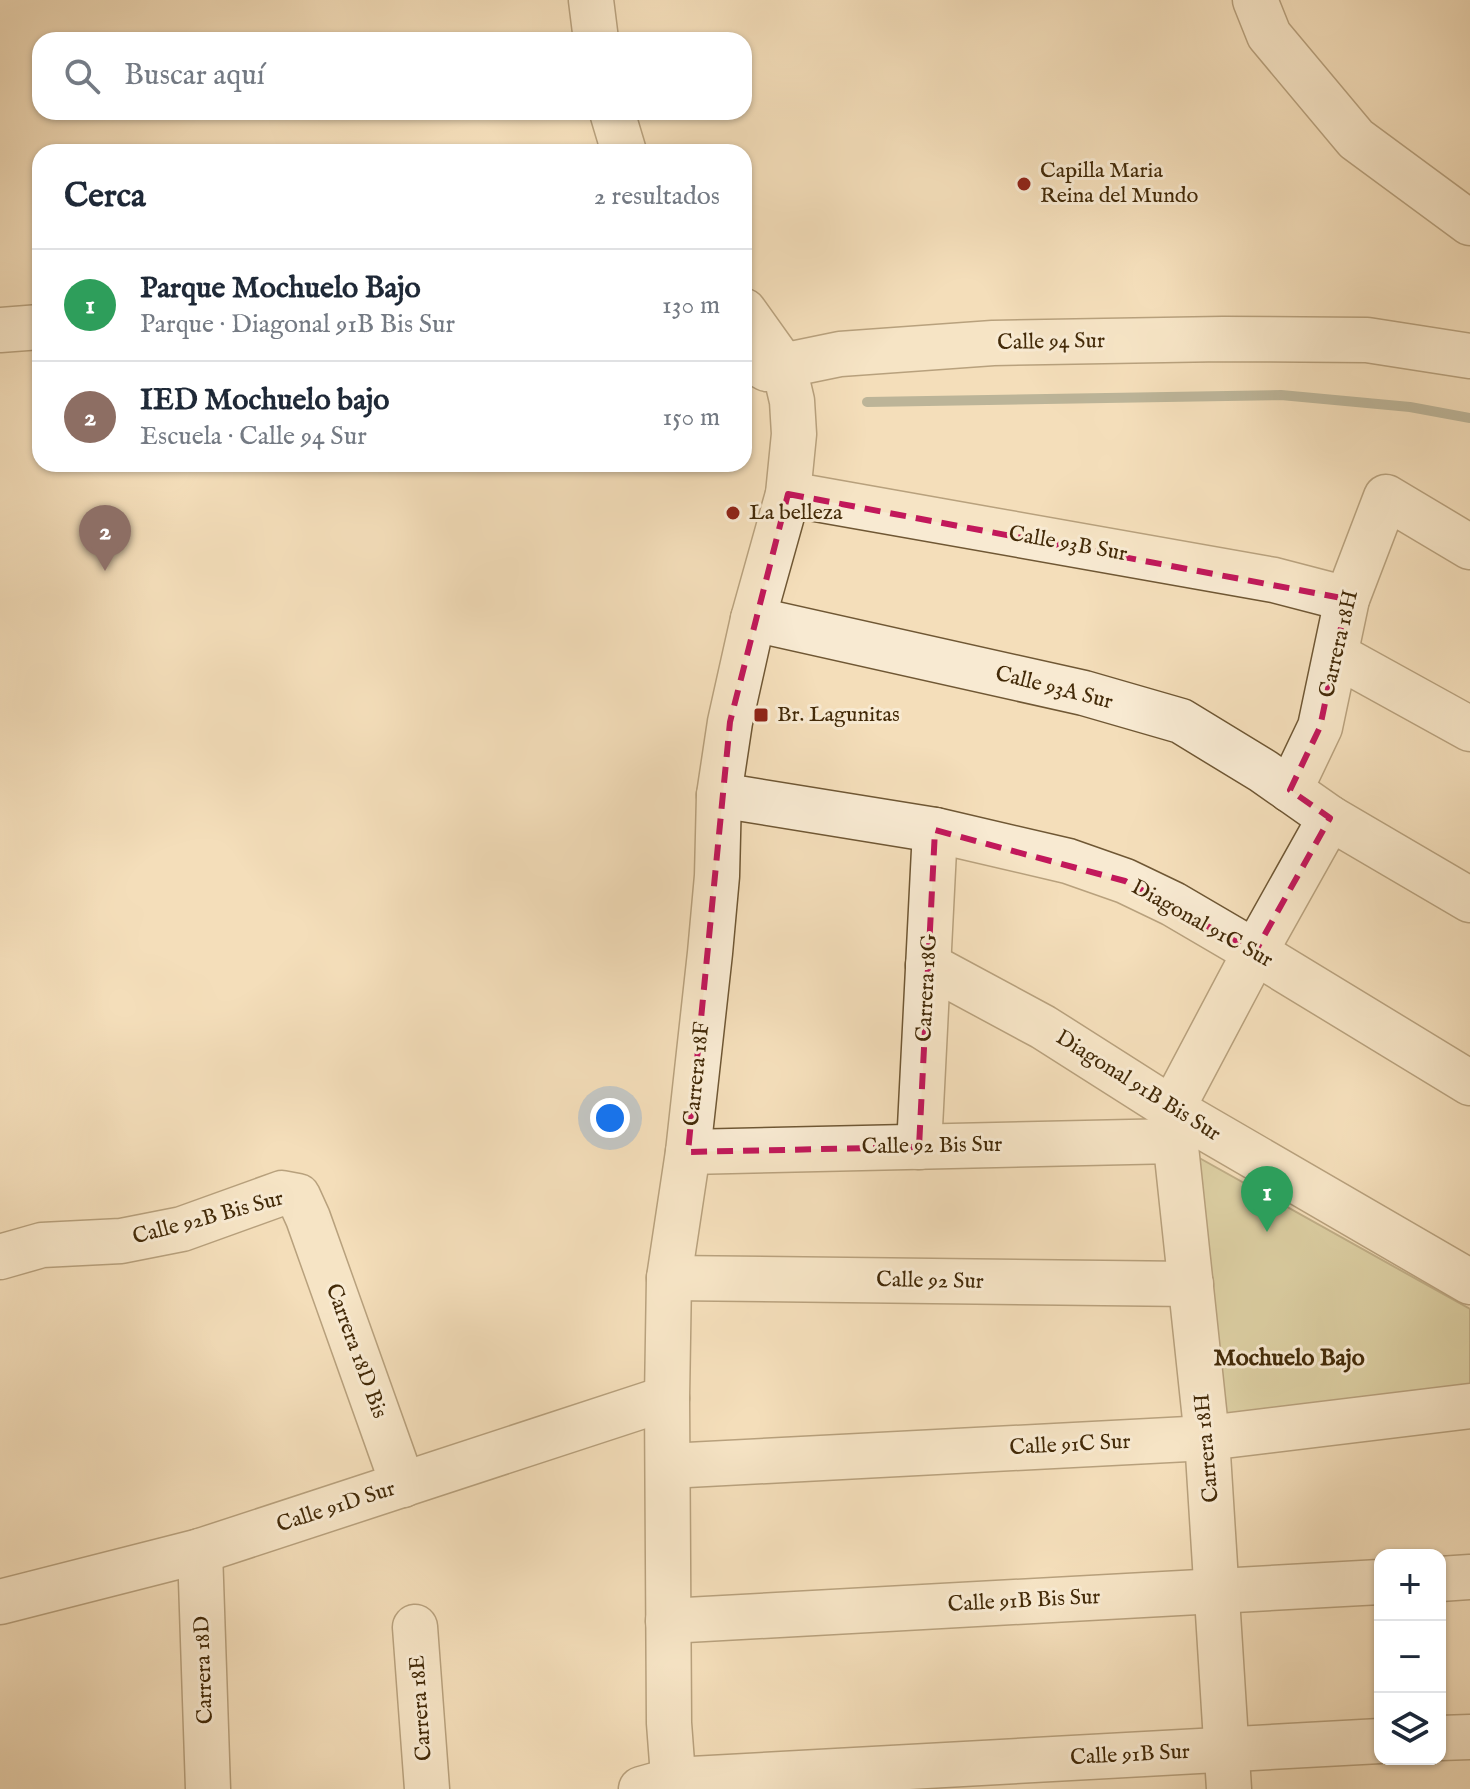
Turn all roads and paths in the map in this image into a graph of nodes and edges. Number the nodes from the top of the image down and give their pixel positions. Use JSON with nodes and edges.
{"nodes":[{"id":1,"x":591,"y":0,"type":"edge"},
{"id":2,"x":1255,"y":0,"type":"edge"},
{"id":3,"x":595,"y":32,"type":"edge"},
{"id":4,"x":614,"y":120,"type":"edge"},
{"id":5,"x":622,"y":144,"type":"edge"},
{"id":6,"x":1470,"y":223,"type":"edge"},
{"id":7,"x":752,"y":322,"type":"edge"},
{"id":8,"x":32,"y":328,"type":"edge"},
{"id":9,"x":0,"y":330,"type":"edge"},
{"id":10,"x":1470,"y":356,"type":"edge"},
{"id":11,"x":752,"y":358,"type":"edge"},
{"id":12,"x":784,"y":367,"type":"junction"},
{"id":13,"x":788,"y":494,"type":"junction"},
{"id":14,"x":1470,"y":547,"type":"edge"},
{"id":15,"x":1347,"y":599,"type":"junction"},
{"id":16,"x":753,"y":619,"type":"junction"},
{"id":17,"x":1336,"y":655,"type":"junction"},
{"id":18,"x":1470,"y":729,"type":"edge"},
{"id":19,"x":1290,"y":790,"type":"junction"},
{"id":20,"x":719,"y":795,"type":"junction"},
{"id":21,"x":1330,"y":818,"type":"junction"},
{"id":22,"x":935,"y":830,"type":"junction"},
{"id":23,"x":1470,"y":900,"type":"edge"},
{"id":24,"x":1255,"y":952,"type":"junction"},
{"id":25,"x":928,"y":965,"type":"junction"},
{"id":26,"x":1470,"y":1083,"type":"edge"},
{"id":27,"x":1174,"y":1125,"type":"junction"},
{"id":28,"x":919,"y":1147,"type":"junction"},
{"id":29,"x":688,"y":1152,"type":"junction"},
{"id":30,"x":308,"y":1218,"type":"joint"},
{"id":31,"x":0,"y":1257,"type":"edge"},
{"id":32,"x":669,"y":1278,"type":"junction"},
{"id":33,"x":1470,"y":1282,"type":"edge"},
{"id":34,"x":1191,"y":1284,"type":"junction"},
{"id":35,"x":667,"y":1398,"type":"junction"},
{"id":36,"x":1470,"y":1406,"type":"edge"},
{"id":37,"x":1207,"y":1438,"type":"junction"},
{"id":38,"x":668,"y":1466,"type":"junction"},
{"id":39,"x":403,"y":1485,"type":"junction"},
{"id":40,"x":200,"y":1551,"type":"junction"},
{"id":41,"x":1470,"y":1577,"type":"edge"},
{"id":42,"x":1446,"y":1579,"type":"edge"},
{"id":43,"x":1374,"y":1582,"type":"edge"},
{"id":44,"x":1217,"y":1591,"type":"junction"},
{"id":45,"x":0,"y":1602,"type":"edge"},
{"id":46,"x":668,"y":1621,"type":"junction"},
{"id":47,"x":415,"y":1627,"type":"dead end"},
{"id":48,"x":1470,"y":1737,"type":"edge"},
{"id":49,"x":1446,"y":1738,"type":"edge"},
{"id":50,"x":1374,"y":1742,"type":"edge"},
{"id":51,"x":1228,"y":1769,"type":"edge"},
{"id":52,"x":663,"y":1786,"type":"edge"},
{"id":53,"x":208,"y":1789,"type":"edge"},
{"id":54,"x":427,"y":1789,"type":"edge"}],
"edges":[{"from":1,"to":3,"type":"street"},
{"from":2,"to":6,"type":"street"},
{"from":4,"to":5,"type":"street"},
{"from":7,"to":12,"type":"street"},
{"from":8,"to":9,"type":"street"},
{"from":10,"to":12,"type":"street","name":"Calle 94 Sur"},
{"from":11,"to":12,"type":"street"},
{"from":12,"to":13,"type":"street","name":"Carrera 18F"},
{"from":13,"to":15,"type":"street","name":"Calle 93B Sur"},
{"from":13,"to":16,"type":"street","name":"Carrera 18F"},
{"from":14,"to":15,"type":"street","name":"Carrera 18H"},
{"from":15,"to":17,"type":"street","name":"Carrera 18H"},
{"from":16,"to":19,"type":"street","name":"Calle 93A Sur"},
{"from":16,"to":20,"type":"street","name":"Carrera 18F"},
{"from":17,"to":18,"type":"street"},
{"from":17,"to":19,"type":"street","name":"Carrera 18H"},
{"from":19,"to":21,"type":"street","name":"Calle 93A Sur"},
{"from":20,"to":22,"type":"street","name":"Diagonal 91C Sur"},
{"from":20,"to":29,"type":"street","name":"Carrera 18F"},
{"from":21,"to":23,"type":"street","name":"Calle 93A Sur"},
{"from":21,"to":24,"type":"street"},
{"from":22,"to":24,"type":"street","name":"Diagonal 91C Sur"},
{"from":22,"to":25,"type":"street","name":"Carrera 18G"},
{"from":24,"to":26,"type":"street","name":"Diagonal 91C Sur"},
{"from":24,"to":27,"type":"street"},
{"from":25,"to":27,"type":"street","name":"Diagonal 91B Bis Sur"},
{"from":25,"to":28,"type":"street","name":"Carrera 18G"},
{"from":27,"to":28,"type":"street","name":"Calle 92 Bis Sur"},
{"from":27,"to":33,"type":"street","name":"Diagonal 91B Bis Sur"},
{"from":27,"to":34,"type":"street","name":"Carrera 18H"},
{"from":28,"to":29,"type":"street","name":"Calle 92 Bis Sur"},
{"from":29,"to":32,"type":"street","name":"Carrera 18F"},
{"from":30,"to":31,"type":"street","name":"Calle 92B Bis Sur"},
{"from":30,"to":39,"type":"street","name":"Carrera 18D Bis"},
{"from":32,"to":34,"type":"street","name":"Calle 92 Sur"},
{"from":32,"to":35,"type":"street","name":"Carrera 18F"},
{"from":34,"to":37,"type":"street","name":"Carrera 18H"},
{"from":35,"to":38,"type":"street","name":"Carrera 18F"},
{"from":35,"to":39,"type":"street","name":"Calle 91D Sur"},
{"from":36,"to":37,"type":"street","name":"Calle 91C Sur"},
{"from":37,"to":38,"type":"street","name":"Calle 91C Sur"},
{"from":37,"to":44,"type":"street","name":"Carrera 18H"},
{"from":38,"to":46,"type":"street","name":"Carrera 18F"},
{"from":39,"to":40,"type":"street","name":"Calle 91D Sur"},
{"from":40,"to":45,"type":"street","name":"Calle 91D Sur"},
{"from":40,"to":53,"type":"street","name":"Carrera 18D"},
{"from":41,"to":42,"type":"street"},
{"from":43,"to":44,"type":"street","name":"Calle 91B Bis Sur"},
{"from":44,"to":46,"type":"street","name":"Calle 91B Bis Sur"},
{"from":44,"to":51,"type":"street","name":"Carrera 18H"},
{"from":46,"to":52,"type":"street","name":"Carrera 18F"},
{"from":47,"to":54,"type":"street","name":"Carrera 18E"},
{"from":48,"to":49,"type":"street"},
{"from":50,"to":51,"type":"street","name":"Calle 91B Sur"},
{"from":51,"to":52,"type":"street","name":"Calle 91B Sur"}]}
